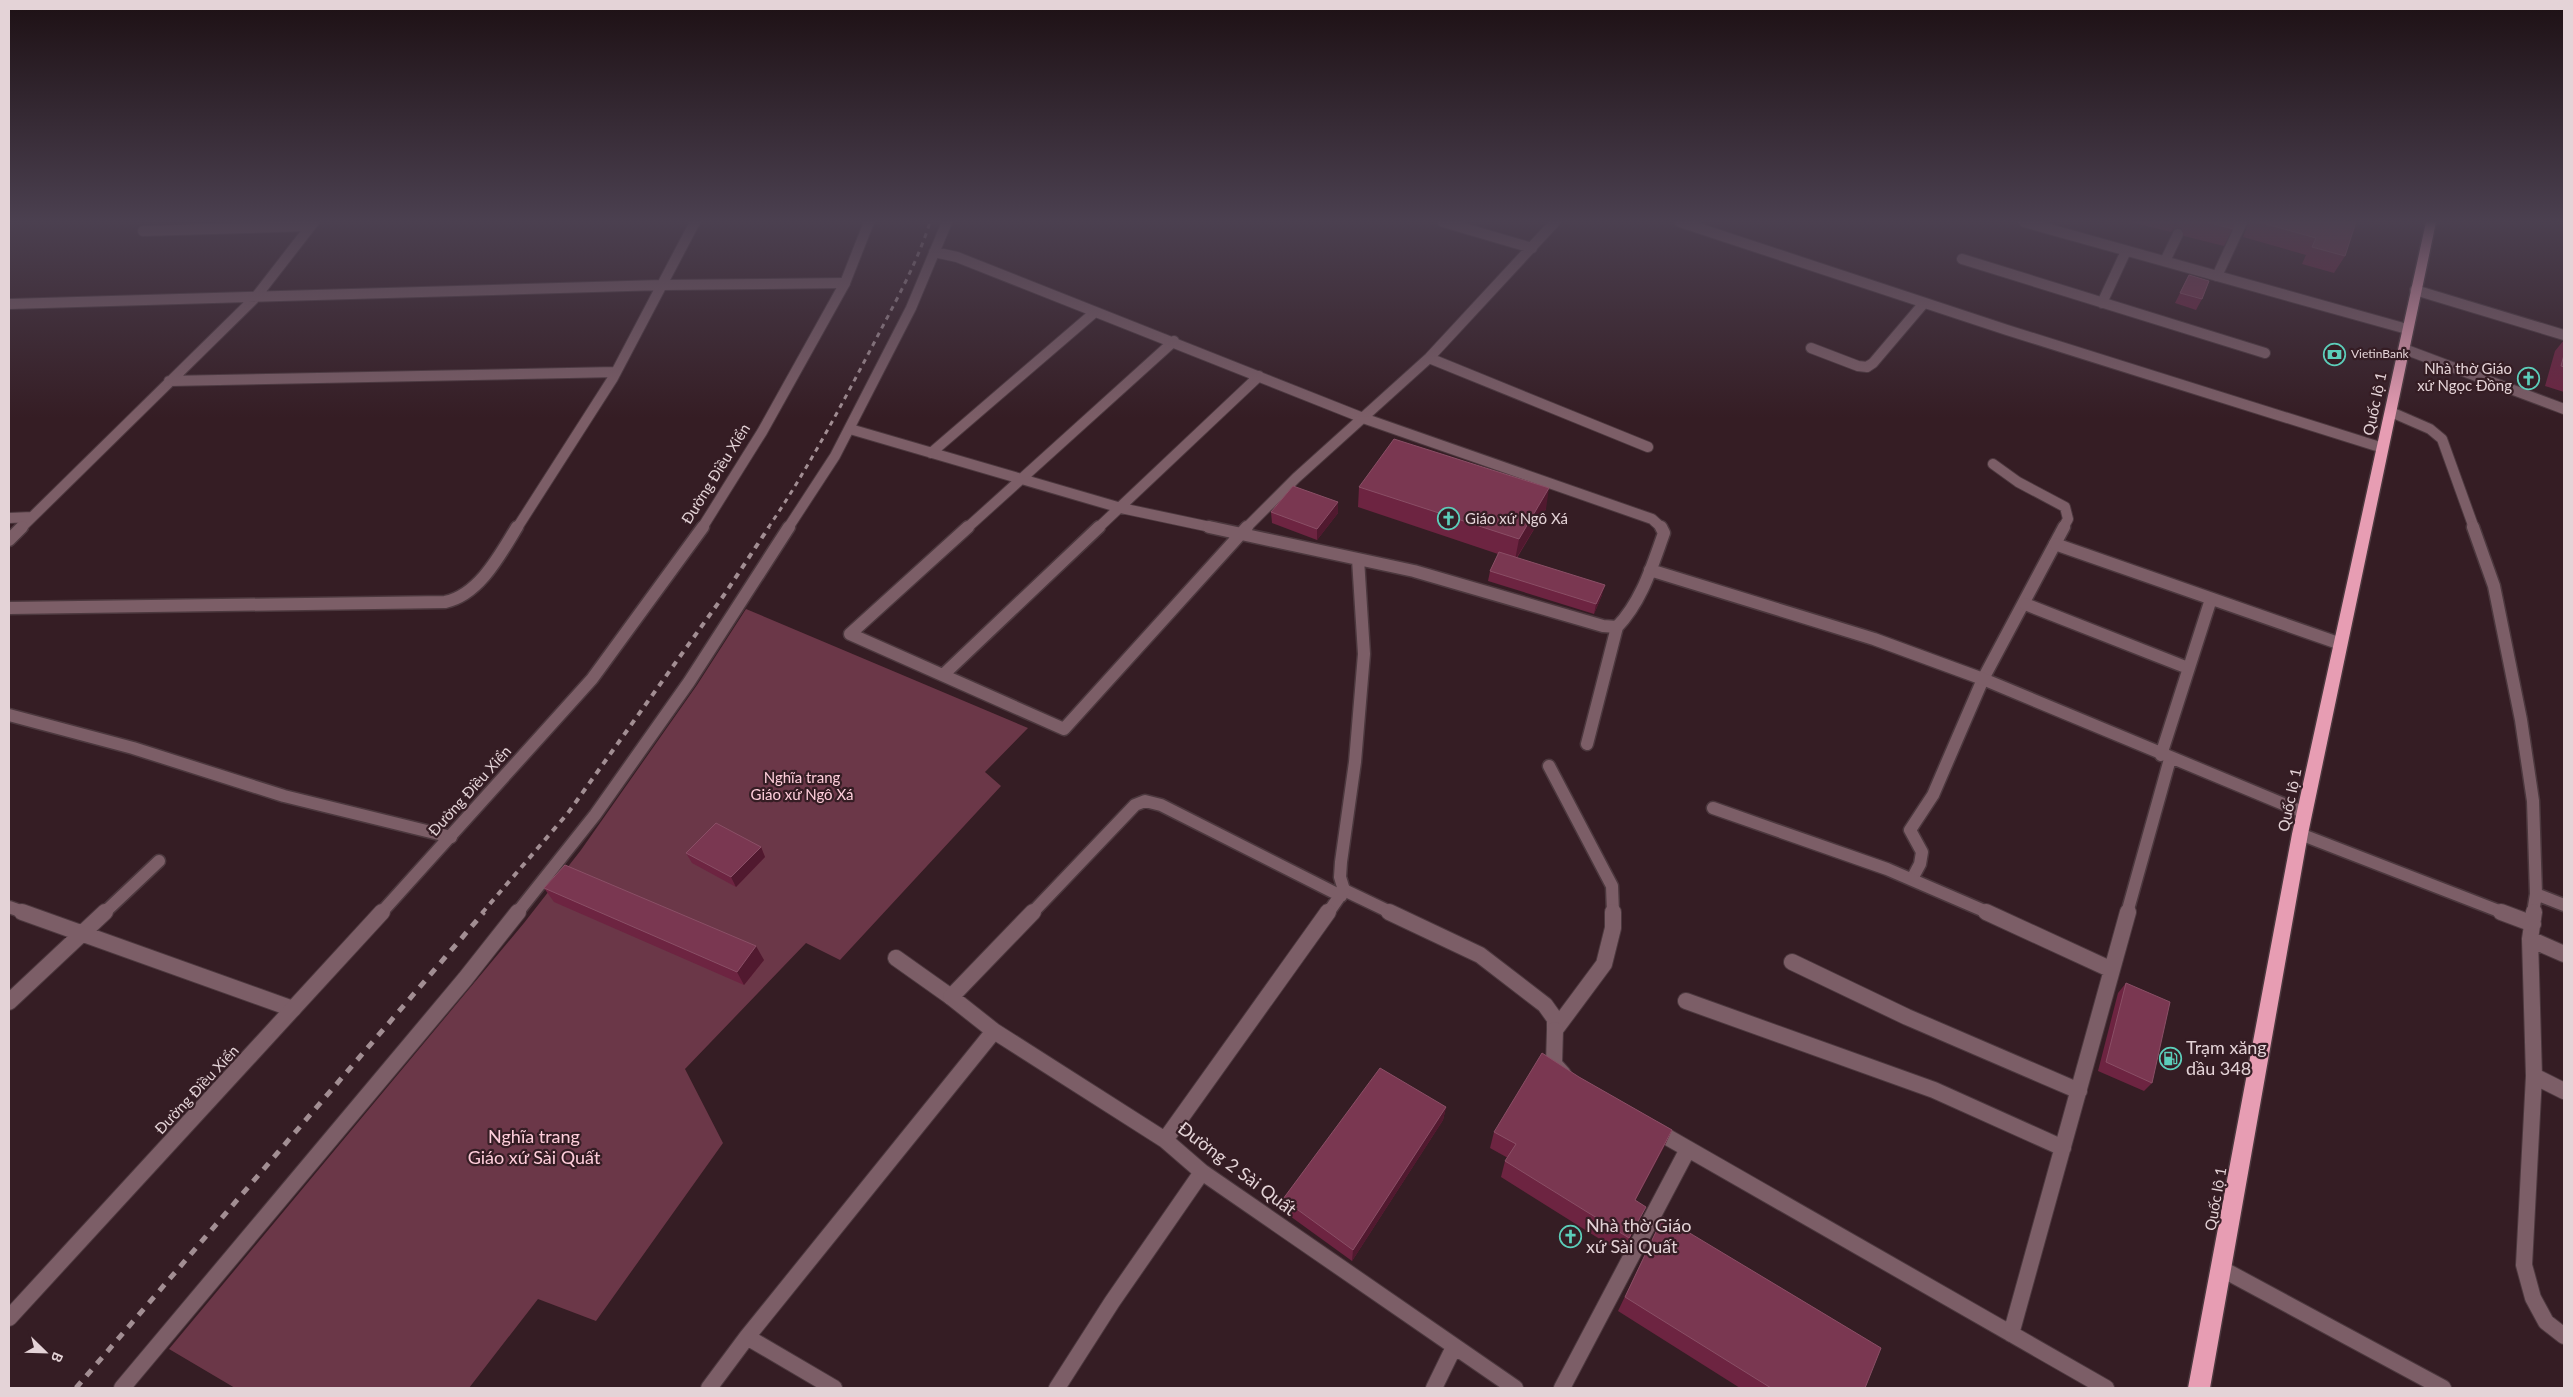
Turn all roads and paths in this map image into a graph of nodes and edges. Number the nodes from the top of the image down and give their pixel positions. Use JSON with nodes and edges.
{"nodes":[{"id":1,"x":263,"y":287,"type":"edge"},
{"id":2,"x":593,"y":287,"type":"edge"},
{"id":3,"x":661,"y":287,"type":"edge"},
{"id":4,"x":843,"y":287,"type":"edge"},
{"id":5,"x":920,"y":287,"type":"edge"},
{"id":6,"x":1033,"y":287,"type":"edge"},
{"id":7,"x":1495,"y":287,"type":"edge"},
{"id":8,"x":1876,"y":287,"type":"edge"},
{"id":9,"x":2051,"y":287,"type":"edge"},
{"id":10,"x":2109,"y":287,"type":"edge"},
{"id":11,"x":2256,"y":287,"type":"edge"},
{"id":12,"x":2415,"y":290,"type":"joint"},
{"id":13,"x":255,"y":298,"type":"junction"},
{"id":14,"x":1924,"y":303,"type":"junction"},
{"id":15,"x":2102,"y":303,"type":"junction"},
{"id":16,"x":9,"y":304,"type":"edge"},
{"id":17,"x":1095,"y":312,"type":"junction"},
{"id":18,"x":2407,"y":330,"type":"junction"},
{"id":19,"x":2564,"y":336,"type":"edge"},
{"id":20,"x":1174,"y":341,"type":"junction"},
{"id":21,"x":1811,"y":348,"type":"dead end"},
{"id":22,"x":2404,"y":349,"type":"junction"},
{"id":23,"x":2265,"y":353,"type":"dead end"},
{"id":24,"x":1429,"y":358,"type":"junction"},
{"id":25,"x":616,"y":372,"type":"junction"},
{"id":26,"x":1259,"y":376,"type":"junction"},
{"id":27,"x":170,"y":381,"type":"junction"},
{"id":28,"x":2564,"y":409,"type":"edge"},
{"id":29,"x":2391,"y":412,"type":"junction"},
{"id":30,"x":1363,"y":418,"type":"junction"},
{"id":31,"x":850,"y":428,"type":"junction"},
{"id":32,"x":1648,"y":447,"type":"dead end"},
{"id":33,"x":2383,"y":448,"type":"junction"},
{"id":34,"x":931,"y":453,"type":"junction"},
{"id":35,"x":1993,"y":464,"type":"dead end"},
{"id":36,"x":1021,"y":480,"type":"junction"},
{"id":37,"x":1121,"y":508,"type":"junction"},
{"id":38,"x":32,"y":517,"type":"junction"},
{"id":39,"x":9,"y":518,"type":"edge"},
{"id":40,"x":1240,"y":533,"type":"junction"},
{"id":41,"x":9,"y":540,"type":"edge"},
{"id":42,"x":2055,"y":544,"type":"junction"},
{"id":43,"x":1358,"y":559,"type":"junction"},
{"id":44,"x":1650,"y":570,"type":"junction"},
{"id":45,"x":2211,"y":599,"type":"junction"},
{"id":46,"x":2025,"y":604,"type":"junction"},
{"id":47,"x":9,"y":608,"type":"edge"},
{"id":48,"x":1617,"y":627,"type":"junction"},
{"id":49,"x":2341,"y":644,"type":"junction"},
{"id":50,"x":2188,"y":668,"type":"junction"},
{"id":51,"x":943,"y":675,"type":"junction"},
{"id":52,"x":1983,"y":679,"type":"junction"},
{"id":53,"x":9,"y":715,"type":"edge"},
{"id":54,"x":1587,"y":744,"type":"dead end"},
{"id":55,"x":2166,"y":757,"type":"junction"},
{"id":56,"x":1549,"y":766,"type":"dead end"},
{"id":57,"x":1713,"y":808,"type":"dead end"},
{"id":58,"x":2305,"y":813,"type":"junction"},
{"id":59,"x":2300,"y":834,"type":"junction"},
{"id":60,"x":451,"y":838,"type":"junction"},
{"id":61,"x":160,"y":861,"type":"dead end"},
{"id":62,"x":1912,"y":879,"type":"junction"},
{"id":63,"x":1342,"y":893,"type":"junction"},
{"id":64,"x":2536,"y":894,"type":"junction"},
{"id":65,"x":2564,"y":905,"type":"edge"},
{"id":66,"x":9,"y":908,"type":"edge"},
{"id":67,"x":2533,"y":924,"type":"junction"},
{"id":68,"x":83,"y":934,"type":"junction"},
{"id":69,"x":2530,"y":939,"type":"junction"},
{"id":70,"x":2564,"y":954,"type":"edge"},
{"id":71,"x":896,"y":958,"type":"dead end"},
{"id":72,"x":1792,"y":962,"type":"dead end"},
{"id":73,"x":2112,"y":970,"type":"junction"},
{"id":74,"x":951,"y":996,"type":"junction"},
{"id":75,"x":1686,"y":1000,"type":"dead end"},
{"id":76,"x":9,"y":1002,"type":"edge"},
{"id":77,"x":293,"y":1009,"type":"junction"},
{"id":78,"x":1555,"y":1030,"type":"junction"},
{"id":79,"x":994,"y":1031,"type":"junction"},
{"id":80,"x":2534,"y":1076,"type":"junction"},
{"id":81,"x":1578,"y":1086,"type":"edge"},
{"id":82,"x":2079,"y":1091,"type":"junction"},
{"id":83,"x":2564,"y":1091,"type":"edge"},
{"id":84,"x":1637,"y":1120,"type":"edge"},
{"id":85,"x":1165,"y":1140,"type":"junction"},
{"id":86,"x":2063,"y":1148,"type":"junction"},
{"id":87,"x":1688,"y":1149,"type":"junction"},
{"id":88,"x":1202,"y":1172,"type":"junction"},
{"id":89,"x":2222,"y":1269,"type":"junction"},
{"id":90,"x":10,"y":1316,"type":"edge"},
{"id":91,"x":2011,"y":1334,"type":"junction"},
{"id":92,"x":2564,"y":1336,"type":"edge"},
{"id":93,"x":747,"y":1337,"type":"junction"},
{"id":94,"x":1454,"y":1348,"type":"junction"},
{"id":95,"x":122,"y":1388,"type":"edge"},
{"id":96,"x":709,"y":1388,"type":"edge"},
{"id":97,"x":834,"y":1388,"type":"edge"},
{"id":98,"x":1057,"y":1388,"type":"edge"},
{"id":99,"x":1434,"y":1388,"type":"edge"},
{"id":100,"x":1515,"y":1388,"type":"edge"},
{"id":101,"x":1562,"y":1388,"type":"edge"},
{"id":102,"x":2106,"y":1388,"type":"edge"},
{"id":103,"x":2199,"y":1388,"type":"edge"},
{"id":104,"x":2444,"y":1388,"type":"edge"}],
"edges":[{"from":1,"to":13,"type":"street"},
{"from":2,"to":13,"type":"street"},
{"from":3,"to":25,"type":"street"},
{"from":4,"to":60,"type":"street","name":"Đường Điều Xiển"},
{"from":5,"to":31,"type":"street"},
{"from":6,"to":17,"type":"street"},
{"from":7,"to":24,"type":"street"},
{"from":8,"to":14,"type":"street"},
{"from":9,"to":15,"type":"street"},
{"from":10,"to":15,"type":"street"},
{"from":11,"to":18,"type":"street"},
{"from":12,"to":18,"type":"highway","name":"Quốc lộ 1"},
{"from":12,"to":19,"type":"street"},
{"from":13,"to":16,"type":"street"},
{"from":13,"to":27,"type":"street"},
{"from":14,"to":21,"type":"street"},
{"from":14,"to":33,"type":"street"},
{"from":15,"to":23,"type":"street"},
{"from":17,"to":20,"type":"street"},
{"from":17,"to":34,"type":"street"},
{"from":18,"to":22,"type":"highway","name":"Quốc lộ 1"},
{"from":20,"to":26,"type":"street"},
{"from":20,"to":36,"type":"street"},
{"from":22,"to":28,"type":"street"},
{"from":22,"to":29,"type":"highway","name":"Quốc lộ 1"},
{"from":24,"to":30,"type":"street"},
{"from":24,"to":32,"type":"street"},
{"from":25,"to":27,"type":"street"},
{"from":25,"to":47,"type":"street"},
{"from":26,"to":30,"type":"street"},
{"from":26,"to":37,"type":"street"},
{"from":27,"to":38,"type":"street"},
{"from":29,"to":33,"type":"highway","name":"Quốc lộ 1"},
{"from":29,"to":64,"type":"street"},
{"from":30,"to":40,"type":"street"},
{"from":30,"to":44,"type":"street"},
{"from":31,"to":34,"type":"street"},
{"from":31,"to":95,"type":"street"},
{"from":33,"to":49,"type":"highway","name":"Quốc lộ 1"},
{"from":34,"to":36,"type":"street"},
{"from":35,"to":42,"type":"street"},
{"from":36,"to":37,"type":"street"},
{"from":36,"to":51,"type":"street"},
{"from":37,"to":40,"type":"street"},
{"from":37,"to":51,"type":"street"},
{"from":38,"to":39,"type":"street"},
{"from":38,"to":41,"type":"street"},
{"from":40,"to":43,"type":"street"},
{"from":40,"to":51,"type":"street"},
{"from":42,"to":45,"type":"street"},
{"from":42,"to":46,"type":"street"},
{"from":43,"to":48,"type":"street"},
{"from":43,"to":63,"type":"street"},
{"from":44,"to":48,"type":"street"},
{"from":44,"to":52,"type":"street"},
{"from":45,"to":49,"type":"street"},
{"from":45,"to":50,"type":"street"},
{"from":46,"to":50,"type":"street"},
{"from":46,"to":52,"type":"street"},
{"from":48,"to":54,"type":"street"},
{"from":49,"to":58,"type":"highway","name":"Quốc lộ 1"},
{"from":50,"to":55,"type":"street"},
{"from":52,"to":55,"type":"street"},
{"from":52,"to":62,"type":"street"},
{"from":53,"to":60,"type":"street"},
{"from":55,"to":58,"type":"street"},
{"from":55,"to":73,"type":"street"},
{"from":56,"to":78,"type":"street"},
{"from":57,"to":62,"type":"street"},
{"from":58,"to":59,"type":"highway","name":"Quốc lộ 1"},
{"from":59,"to":67,"type":"street"},
{"from":59,"to":89,"type":"highway","name":"Quốc lộ 1"},
{"from":60,"to":77,"type":"street","name":"Đường Điều Xiển"},
{"from":61,"to":68,"type":"street"},
{"from":62,"to":73,"type":"street"},
{"from":63,"to":74,"type":"street"},
{"from":63,"to":78,"type":"street"},
{"from":63,"to":85,"type":"street"},
{"from":64,"to":65,"type":"street"},
{"from":64,"to":67,"type":"street"},
{"from":66,"to":68,"type":"street"},
{"from":67,"to":69,"type":"street"},
{"from":68,"to":76,"type":"street"},
{"from":68,"to":77,"type":"street"},
{"from":69,"to":70,"type":"street"},
{"from":69,"to":80,"type":"street"},
{"from":71,"to":74,"type":"street","name":"Đường 2 Sài Quất"},
{"from":72,"to":82,"type":"street"},
{"from":73,"to":82,"type":"street"},
{"from":74,"to":79,"type":"street","name":"Đường 2 Sài Quất"},
{"from":75,"to":86,"type":"street"},
{"from":77,"to":90,"type":"street","name":"Đường Điều Xiển"},
{"from":78,"to":81,"type":"street"},
{"from":79,"to":85,"type":"street","name":"Đường 2 Sài Quất"},
{"from":79,"to":93,"type":"street"},
{"from":80,"to":83,"type":"street"},
{"from":80,"to":92,"type":"street"},
{"from":82,"to":86,"type":"street"},
{"from":84,"to":87,"type":"street"},
{"from":85,"to":88,"type":"street","name":"Đường 2 Sài Quất"},
{"from":86,"to":91,"type":"street"},
{"from":87,"to":91,"type":"street"},
{"from":87,"to":101,"type":"street"},
{"from":88,"to":94,"type":"street","name":"Đường 2 Sài Quất"},
{"from":88,"to":98,"type":"street"},
{"from":89,"to":103,"type":"highway","name":"Quốc lộ 1"},
{"from":89,"to":104,"type":"street"},
{"from":91,"to":102,"type":"street"},
{"from":93,"to":96,"type":"street"},
{"from":93,"to":97,"type":"street"},
{"from":94,"to":99,"type":"street"},
{"from":94,"to":100,"type":"street","name":"Đường 2 Sài Quất"}]}
